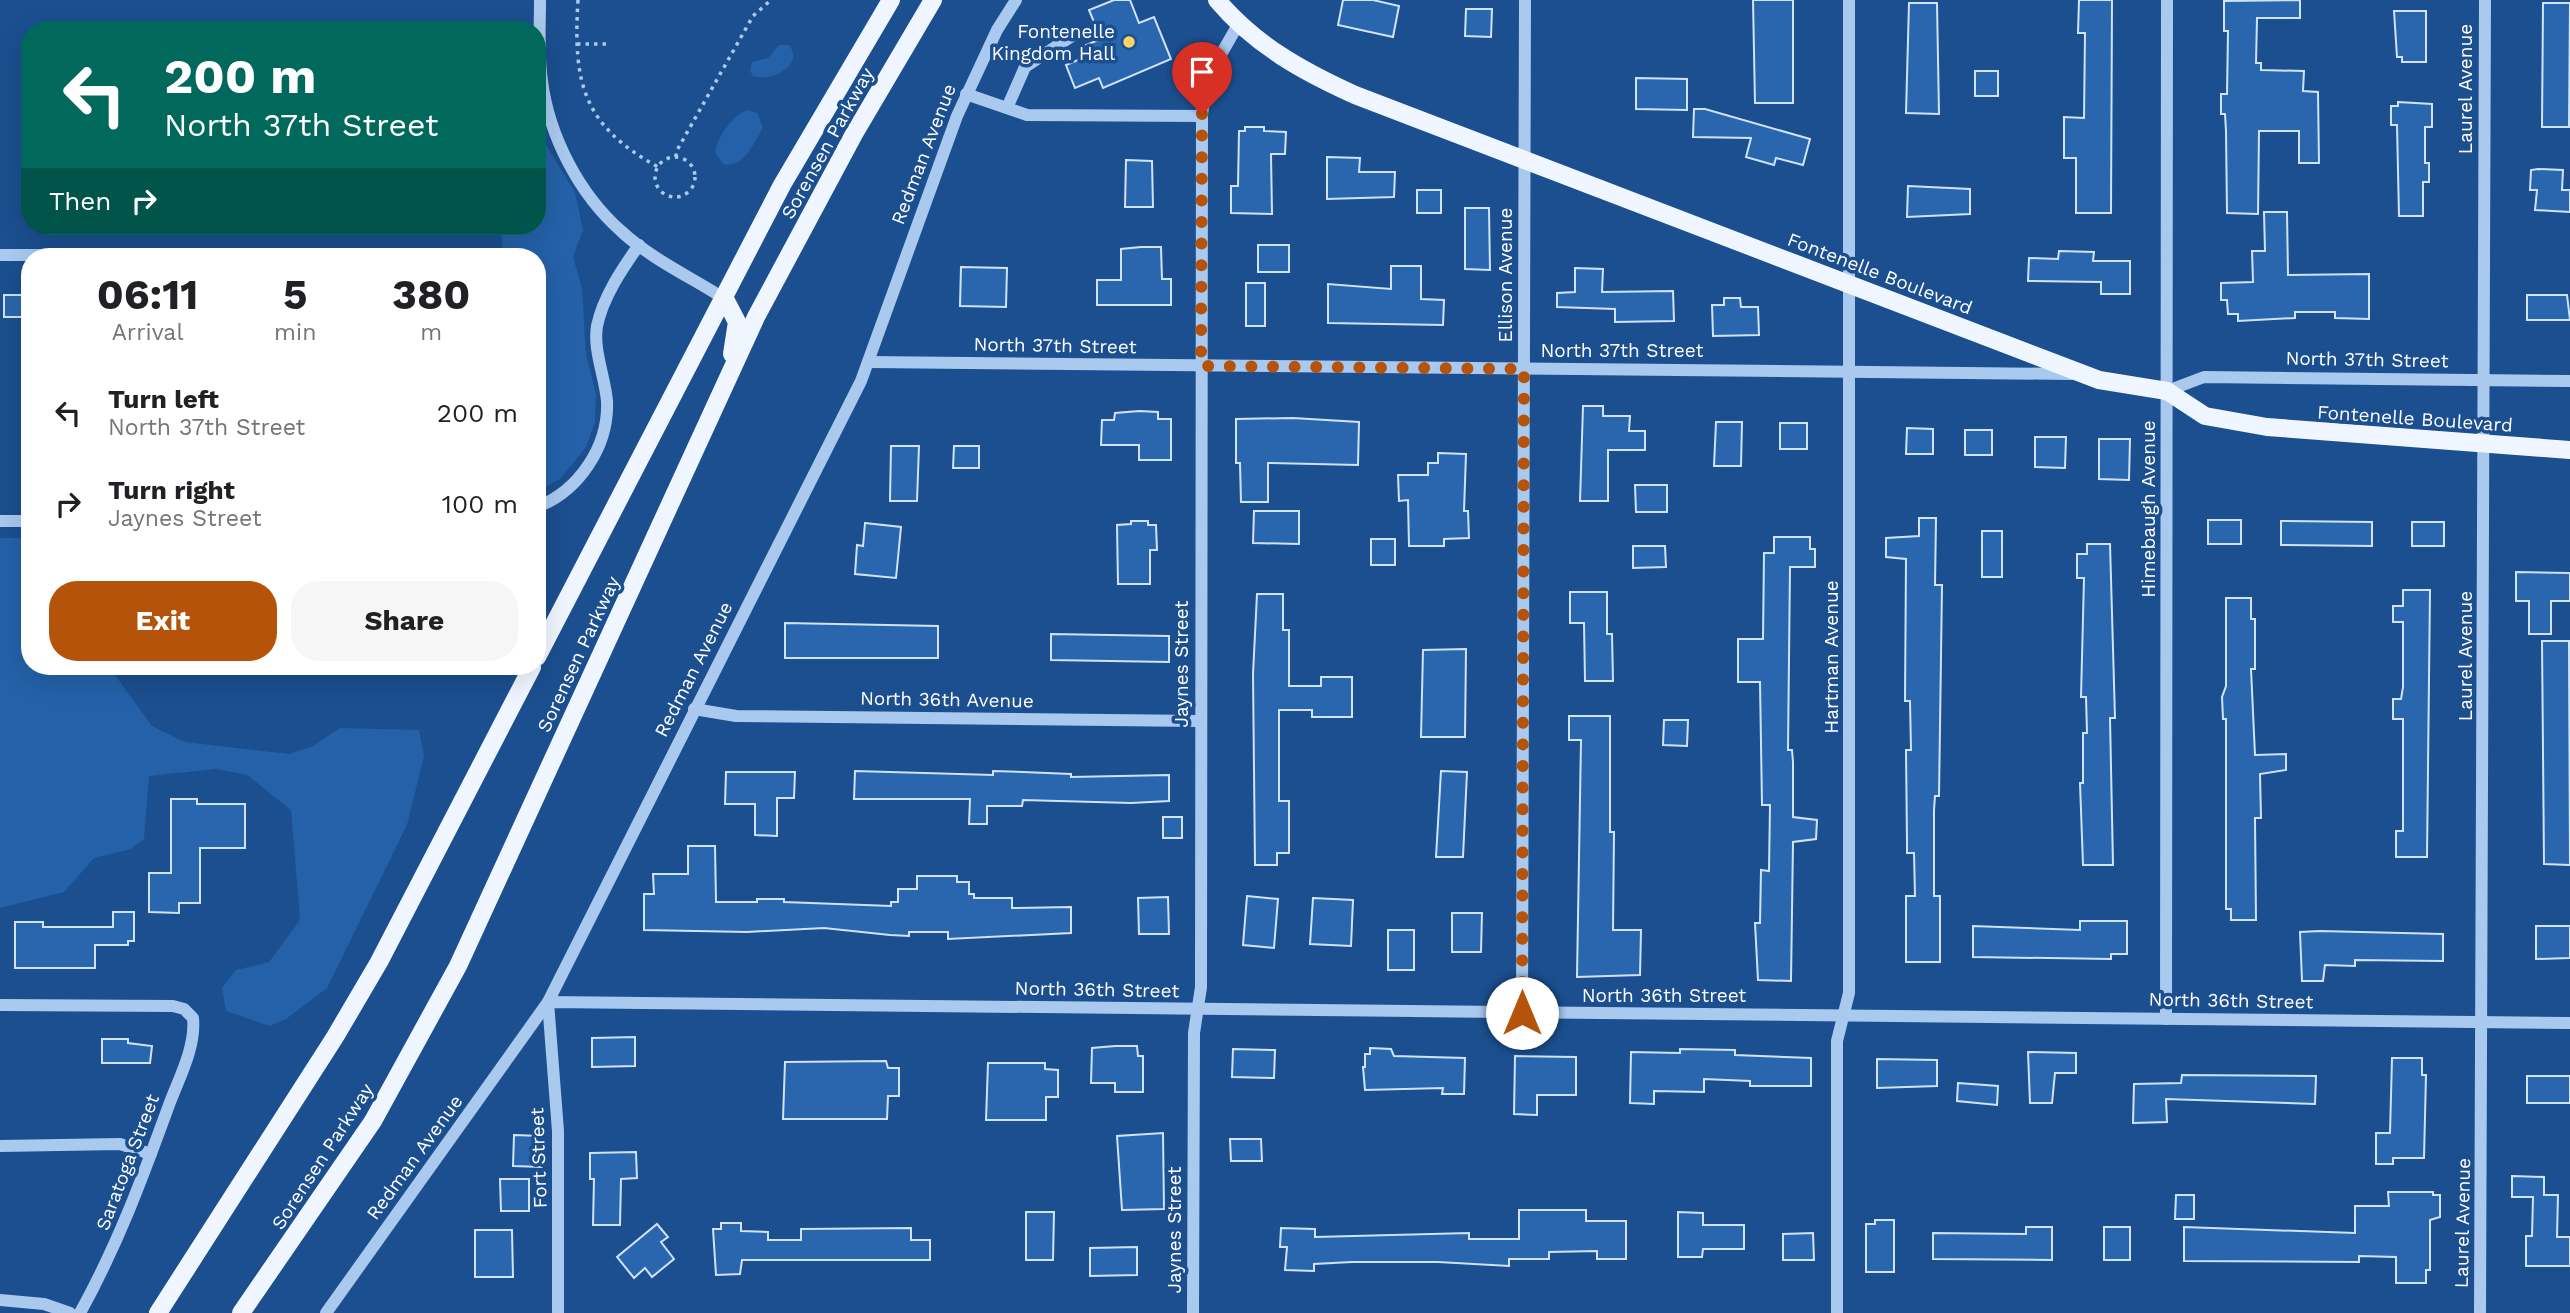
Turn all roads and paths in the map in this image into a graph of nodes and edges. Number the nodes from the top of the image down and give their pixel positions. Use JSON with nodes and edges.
{"nodes":[{"id":1,"x":540,"y":0,"type":"edge"},
{"id":2,"x":578,"y":0,"type":"edge"},
{"id":3,"x":771,"y":0,"type":"edge"},
{"id":4,"x":891,"y":0,"type":"edge"},
{"id":5,"x":933,"y":0,"type":"edge"},
{"id":6,"x":1016,"y":0,"type":"edge"},
{"id":7,"x":1217,"y":0,"type":"edge"},
{"id":8,"x":1525,"y":0,"type":"edge"},
{"id":9,"x":1849,"y":0,"type":"edge"},
{"id":10,"x":2167,"y":0,"type":"edge"},
{"id":11,"x":2485,"y":0,"type":"edge"},
{"id":12,"x":541,"y":21,"type":"edge"},
{"id":13,"x":1239,"y":23,"type":"junction"},
{"id":14,"x":1072,"y":36,"type":"dead end"},
{"id":15,"x":577,"y":44,"type":"junction"},
{"id":16,"x":606,"y":44,"type":"dead end"},
{"id":17,"x":966,"y":94,"type":"junction"},
{"id":18,"x":546,"y":95,"type":"edge"},
{"id":19,"x":1007,"y":108,"type":"junction"},
{"id":20,"x":1202,"y":116,"type":"junction"},
{"id":21,"x":676,"y":157,"type":"junction"},
{"id":22,"x":1525,"y":159,"type":"junction"},
{"id":23,"x":658,"y":167,"type":"junction"},
{"id":24,"x":639,"y":245,"type":"junction"},
{"id":25,"x":0,"y":255,"type":"edge"},
{"id":26,"x":21,"y":255,"type":"edge"},
{"id":27,"x":1849,"y":284,"type":"junction"},
{"id":28,"x":725,"y":299,"type":"junction"},
{"id":29,"x":868,"y":362,"type":"junction"},
{"id":30,"x":1201,"y":366,"type":"junction"},
{"id":31,"x":1524,"y":369,"type":"junction"},
{"id":32,"x":1851,"y":371,"type":"junction"},
{"id":33,"x":2081,"y":374,"type":"junction"},
{"id":34,"x":729,"y":377,"type":"junction"},
{"id":35,"x":2484,"y":380,"type":"junction"},
{"id":36,"x":2570,"y":381,"type":"edge"},
{"id":37,"x":2167,"y":391,"type":"junction"},
{"id":38,"x":2485,"y":444,"type":"junction"},
{"id":39,"x":2570,"y":450,"type":"edge"},
{"id":40,"x":546,"y":502,"type":"edge"},
{"id":41,"x":0,"y":521,"type":"edge"},
{"id":42,"x":21,"y":521,"type":"edge"},
{"id":43,"x":546,"y":640,"type":"edge"},
{"id":44,"x":528,"y":675,"type":"edge"},
{"id":45,"x":694,"y":709,"type":"junction"},
{"id":46,"x":1200,"y":721,"type":"junction"},
{"id":47,"x":548,"y":1002,"type":"junction"},
{"id":48,"x":0,"y":1005,"type":"edge"},
{"id":49,"x":1197,"y":1009,"type":"junction"},
{"id":50,"x":1522,"y":1013,"type":"junction"},
{"id":51,"x":1844,"y":1015,"type":"junction"},
{"id":52,"x":2166,"y":1018,"type":"junction"},
{"id":53,"x":2483,"y":1022,"type":"junction"},
{"id":54,"x":2570,"y":1023,"type":"edge"},
{"id":55,"x":0,"y":1146,"type":"edge"},
{"id":56,"x":151,"y":1154,"type":"junction"},
{"id":57,"x":0,"y":1300,"type":"edge"},
{"id":58,"x":71,"y":1313,"type":"edge"},
{"id":59,"x":80,"y":1313,"type":"edge"},
{"id":60,"x":159,"y":1313,"type":"edge"},
{"id":61,"x":241,"y":1313,"type":"edge"},
{"id":62,"x":326,"y":1313,"type":"edge"},
{"id":63,"x":558,"y":1313,"type":"edge"},
{"id":64,"x":1194,"y":1313,"type":"edge"},
{"id":65,"x":1837,"y":1313,"type":"edge"},
{"id":66,"x":2480,"y":1313,"type":"edge"}],
"edges":[{"from":1,"to":12,"type":"street"},
{"from":2,"to":15,"type":"path"},
{"from":3,"to":21,"type":"path"},
{"from":4,"to":28,"type":"main road","name":"Sorensen Parkway"},
{"from":5,"to":34,"type":"main road","name":"Sorensen Parkway"},
{"from":6,"to":17,"type":"street","name":"Redman Avenue"},
{"from":7,"to":13,"type":"main road","name":"Fontenelle Boulevard"},
{"from":8,"to":22,"type":"street","name":"Ellison Avenue"},
{"from":9,"to":27,"type":"street","name":"Hartman Avenue"},
{"from":10,"to":37,"type":"street","name":"Himebaugh Avenue"},
{"from":11,"to":35,"type":"street","name":"Laurel Avenue"},
{"from":13,"to":20,"type":"street","name":"Jaynes Street"},
{"from":13,"to":22,"type":"main road","name":"Fontenelle Boulevard"},
{"from":14,"to":19,"type":"street"},
{"from":15,"to":16,"type":"path"},
{"from":15,"to":23,"type":"path"},
{"from":17,"to":19,"type":"street"},
{"from":17,"to":29,"type":"street","name":"Redman Avenue"},
{"from":18,"to":24,"type":"street"},
{"from":19,"to":20,"type":"street"},
{"from":20,"to":30,"type":"street","name":"Jaynes Street"},
{"from":21,"to":23,"type":"path"},
{"from":21,"to":23,"type":"path"},
{"from":22,"to":27,"type":"main road","name":"Fontenelle Boulevard"},
{"from":22,"to":31,"type":"street","name":"Ellison Avenue"},
{"from":24,"to":28,"type":"street"},
{"from":24,"to":40,"type":"street"},
{"from":25,"to":26,"type":"street"},
{"from":27,"to":32,"type":"street","name":"Hartman Avenue"},
{"from":27,"to":33,"type":"main road","name":"Fontenelle Boulevard"},
{"from":28,"to":34,"type":"main road"},
{"from":28,"to":43,"type":"main road","name":"Sorensen Parkway"},
{"from":29,"to":30,"type":"street","name":"North 37th Street"},
{"from":29,"to":45,"type":"street","name":"Redman Avenue"},
{"from":30,"to":31,"type":"street","name":"North 37th Street"},
{"from":30,"to":46,"type":"street","name":"Jaynes Street"},
{"from":31,"to":32,"type":"street","name":"North 37th Street"},
{"from":31,"to":50,"type":"street","name":"Ellison Avenue"},
{"from":32,"to":33,"type":"street","name":"North 37th Street"},
{"from":32,"to":51,"type":"street","name":"Hartman Avenue"},
{"from":33,"to":37,"type":"main road","name":"Fontenelle Boulevard"},
{"from":34,"to":61,"type":"main road","name":"Sorensen Parkway"},
{"from":35,"to":36,"type":"street","name":"North 37th Street"},
{"from":35,"to":37,"type":"street","name":"North 37th Street"},
{"from":35,"to":38,"type":"street","name":"Laurel Avenue"},
{"from":37,"to":38,"type":"main road","name":"Fontenelle Boulevard"},
{"from":37,"to":52,"type":"street","name":"Himebaugh Avenue"},
{"from":38,"to":39,"type":"main road","name":"Fontenelle Boulevard"},
{"from":38,"to":53,"type":"street","name":"Laurel Avenue"},
{"from":41,"to":42,"type":"street"},
{"from":44,"to":60,"type":"main road","name":"Sorensen Parkway"},
{"from":45,"to":46,"type":"street","name":"North 36th Avenue"},
{"from":45,"to":47,"type":"street","name":"Redman Avenue"},
{"from":46,"to":49,"type":"street","name":"Jaynes Street"},
{"from":47,"to":49,"type":"street","name":"North 36th Street"},
{"from":47,"to":62,"type":"street","name":"Redman Avenue"},
{"from":47,"to":63,"type":"street","name":"Fort Street"},
{"from":48,"to":56,"type":"street","name":"Saratoga Street"},
{"from":49,"to":50,"type":"street","name":"North 36th Street"},
{"from":49,"to":64,"type":"street","name":"Jaynes Street"},
{"from":50,"to":51,"type":"street","name":"North 36th Street"},
{"from":51,"to":52,"type":"street","name":"North 36th Street"},
{"from":51,"to":65,"type":"street","name":"Hartman Avenue"},
{"from":52,"to":53,"type":"street","name":"North 36th Street"},
{"from":53,"to":54,"type":"street","name":"North 36th Street"},
{"from":53,"to":66,"type":"street","name":"Laurel Avenue"},
{"from":55,"to":56,"type":"street"},
{"from":56,"to":59,"type":"street","name":"Saratoga Street"},
{"from":57,"to":58,"type":"street"}]}
